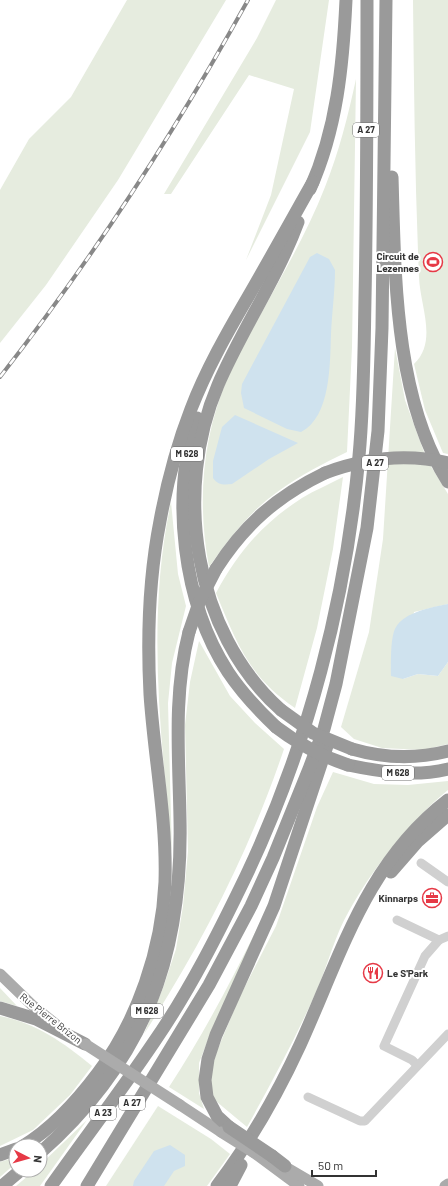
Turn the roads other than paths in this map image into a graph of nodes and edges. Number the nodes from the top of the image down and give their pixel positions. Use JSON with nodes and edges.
{"nodes":[{"id":1,"x":346,"y":0,"type":"edge"},
{"id":2,"x":367,"y":0,"type":"edge"},
{"id":3,"x":387,"y":0,"type":"edge"},
{"id":4,"x":313,"y":182,"type":"junction"},
{"id":5,"x":448,"y":463,"type":"edge"},
{"id":6,"x":448,"y":482,"type":"edge"},
{"id":7,"x":367,"y":528,"type":"junction"},
{"id":8,"x":448,"y":751,"type":"edge"},
{"id":9,"x":448,"y":769,"type":"edge"},
{"id":10,"x":448,"y":800,"type":"edge"},
{"id":11,"x":448,"y":815,"type":"edge"},
{"id":12,"x":421,"y":863,"type":"dead end"},
{"id":13,"x":448,"y":882,"type":"edge"},
{"id":14,"x":397,"y":920,"type":"dead end"},
{"id":15,"x":448,"y":936,"type":"edge"},
{"id":16,"x":439,"y":940,"type":"junction"},
{"id":17,"x":340,"y":951,"type":"junction"},
{"id":18,"x":0,"y":974,"type":"edge"},
{"id":19,"x":0,"y":1008,"type":"edge"},
{"id":20,"x":187,"y":1021,"type":"junction"},
{"id":21,"x":448,"y":1034,"type":"edge"},
{"id":22,"x":156,"y":1040,"type":"junction"},
{"id":23,"x":85,"y":1044,"type":"junction"},
{"id":24,"x":300,"y":1046,"type":"junction"},
{"id":25,"x":417,"y":1066,"type":"junction"},
{"id":26,"x":308,"y":1097,"type":"dead end"},
{"id":27,"x":225,"y":1129,"type":"junction"},
{"id":28,"x":35,"y":1138,"type":"edge"},
{"id":29,"x":48,"y":1145,"type":"edge"},
{"id":30,"x":271,"y":1160,"type":"junction"},
{"id":31,"x":285,"y":1166,"type":"joint"},
{"id":32,"x":12,"y":1178,"type":"edge"},
{"id":33,"x":448,"y":1184,"type":"edge"},
{"id":34,"x":2,"y":1186,"type":"edge"},
{"id":35,"x":51,"y":1186,"type":"edge"},
{"id":36,"x":61,"y":1186,"type":"edge"},
{"id":37,"x":77,"y":1186,"type":"edge"},
{"id":38,"x":87,"y":1186,"type":"edge"},
{"id":39,"x":217,"y":1186,"type":"edge"},
{"id":40,"x":230,"y":1186,"type":"edge"},
{"id":41,"x":299,"y":1186,"type":"edge"},
{"id":42,"x":318,"y":1186,"type":"edge"},
{"id":43,"x":446,"y":1186,"type":"edge"}],
"edges":[{"from":1,"to":4,"type":"highway"},
{"from":2,"to":22,"type":"highway","number":"A 27"},
{"from":3,"to":6,"type":"highway"},
{"from":3,"to":7,"type":"highway","number":"A 27"},
{"from":4,"to":8,"type":"highway","number":"M 628","bridge":true},
{"from":4,"to":9,"type":"highway","number":"M 628","bridge":true},
{"from":4,"to":28,"type":"highway"},
{"from":5,"to":29,"type":"highway","number":"M 628","bridge":true},
{"from":7,"to":20,"type":"highway","number":"A 27"},
{"from":7,"to":27,"type":"highway"},
{"from":10,"to":17,"type":"highway"},
{"from":11,"to":17,"type":"highway"},
{"from":12,"to":13,"type":"street"},
{"from":14,"to":16,"type":"street"},
{"from":15,"to":16,"type":"street"},
{"from":16,"to":25,"type":"street"},
{"from":17,"to":24,"type":"highway"},
{"from":18,"to":23,"type":"main road","name":"Rue Pierre Brizon"},
{"from":19,"to":23,"type":"highway"},
{"from":20,"to":37,"type":"highway","number":"A 27"},
{"from":20,"to":38,"type":"highway","number":"A 23"},
{"from":21,"to":25,"type":"street"},
{"from":22,"to":35,"type":"highway","number":"A 23"},
{"from":22,"to":36,"type":"highway","number":"A 27"},
{"from":23,"to":27,"type":"main road","name":"Rue Pierre Brizon","bridge":true},
{"from":24,"to":39,"type":"highway"},
{"from":24,"to":40,"type":"highway"},
{"from":25,"to":26,"type":"street"},
{"from":27,"to":30,"type":"highway","bridge":true},
{"from":27,"to":30,"type":"main road","name":"Rue Pierre Brizon","bridge":true},
{"from":30,"to":31,"type":"highway"},
{"from":30,"to":41,"type":"main road","name":"Rue Pierre Brizon"},
{"from":31,"to":42,"type":"main road"},
{"from":32,"to":34,"type":"highway"},
{"from":33,"to":43,"type":"main road"}]}
